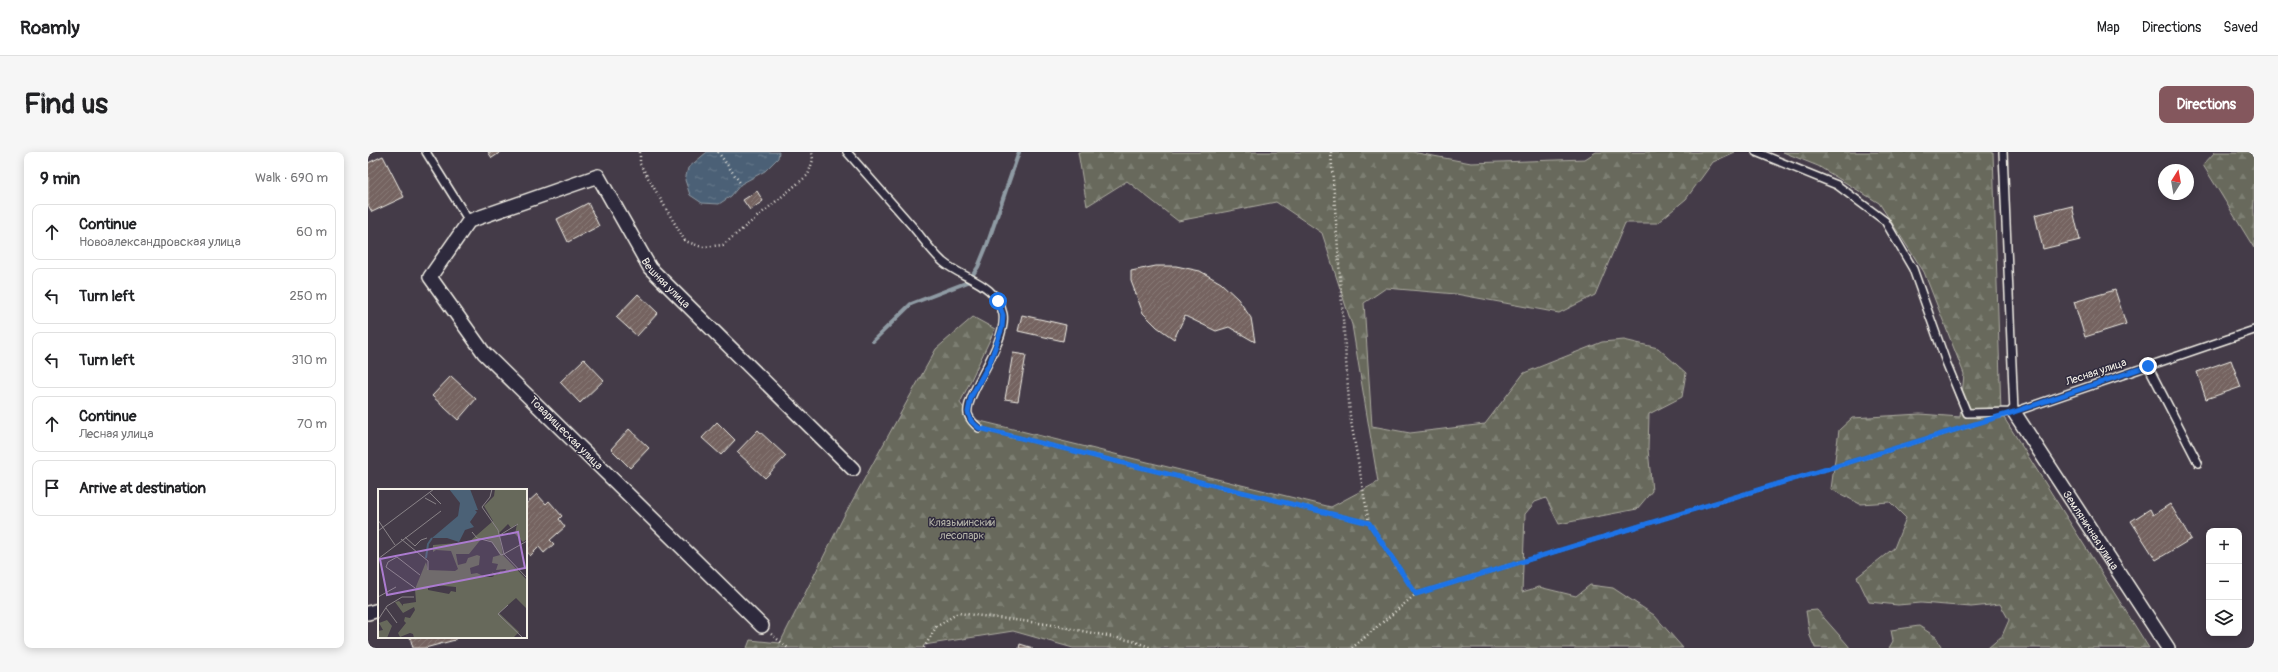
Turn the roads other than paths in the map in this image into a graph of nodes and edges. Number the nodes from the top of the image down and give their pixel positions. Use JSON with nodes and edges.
{"nodes":[{"id":1,"x":426,"y":152,"type":"edge"},
{"id":2,"x":847,"y":152,"type":"edge"},
{"id":3,"x":1756,"y":152,"type":"edge"},
{"id":4,"x":2002,"y":152,"type":"edge"},
{"id":5,"x":469,"y":221,"type":"junction"},
{"id":6,"x":2254,"y":330,"type":"edge"},
{"id":7,"x":2148,"y":366,"type":"junction"},
{"id":8,"x":2014,"y":412,"type":"junction"},
{"id":9,"x":979,"y":428,"type":"road end"},
{"id":10,"x":2198,"y":463,"type":"dead end"},
{"id":11,"x":853,"y":469,"type":"dead end"},
{"id":12,"x":378,"y":610,"type":"edge"},
{"id":13,"x":368,"y":613,"type":"edge"},
{"id":14,"x":762,"y":626,"type":"road end"},
{"id":15,"x":2168,"y":648,"type":"edge"}],
"edges":[{"from":1,"to":5,"type":"lane"},
{"from":2,"to":9,"type":"lane"},
{"from":3,"to":8,"type":"lane","name":"Лесная улица"},
{"from":4,"to":8,"type":"lane"},
{"from":5,"to":11,"type":"street","name":"Вешняя улица"},
{"from":5,"to":14,"type":"street","name":"Товарищеская улица"},
{"from":6,"to":7,"type":"lane","name":"Лесная улица"},
{"from":7,"to":8,"type":"lane","name":"Лесная улица"},
{"from":7,"to":10,"type":"lane"},
{"from":8,"to":15,"type":"street","name":"Земляничная улица"},
{"from":12,"to":13,"type":"street"}]}
